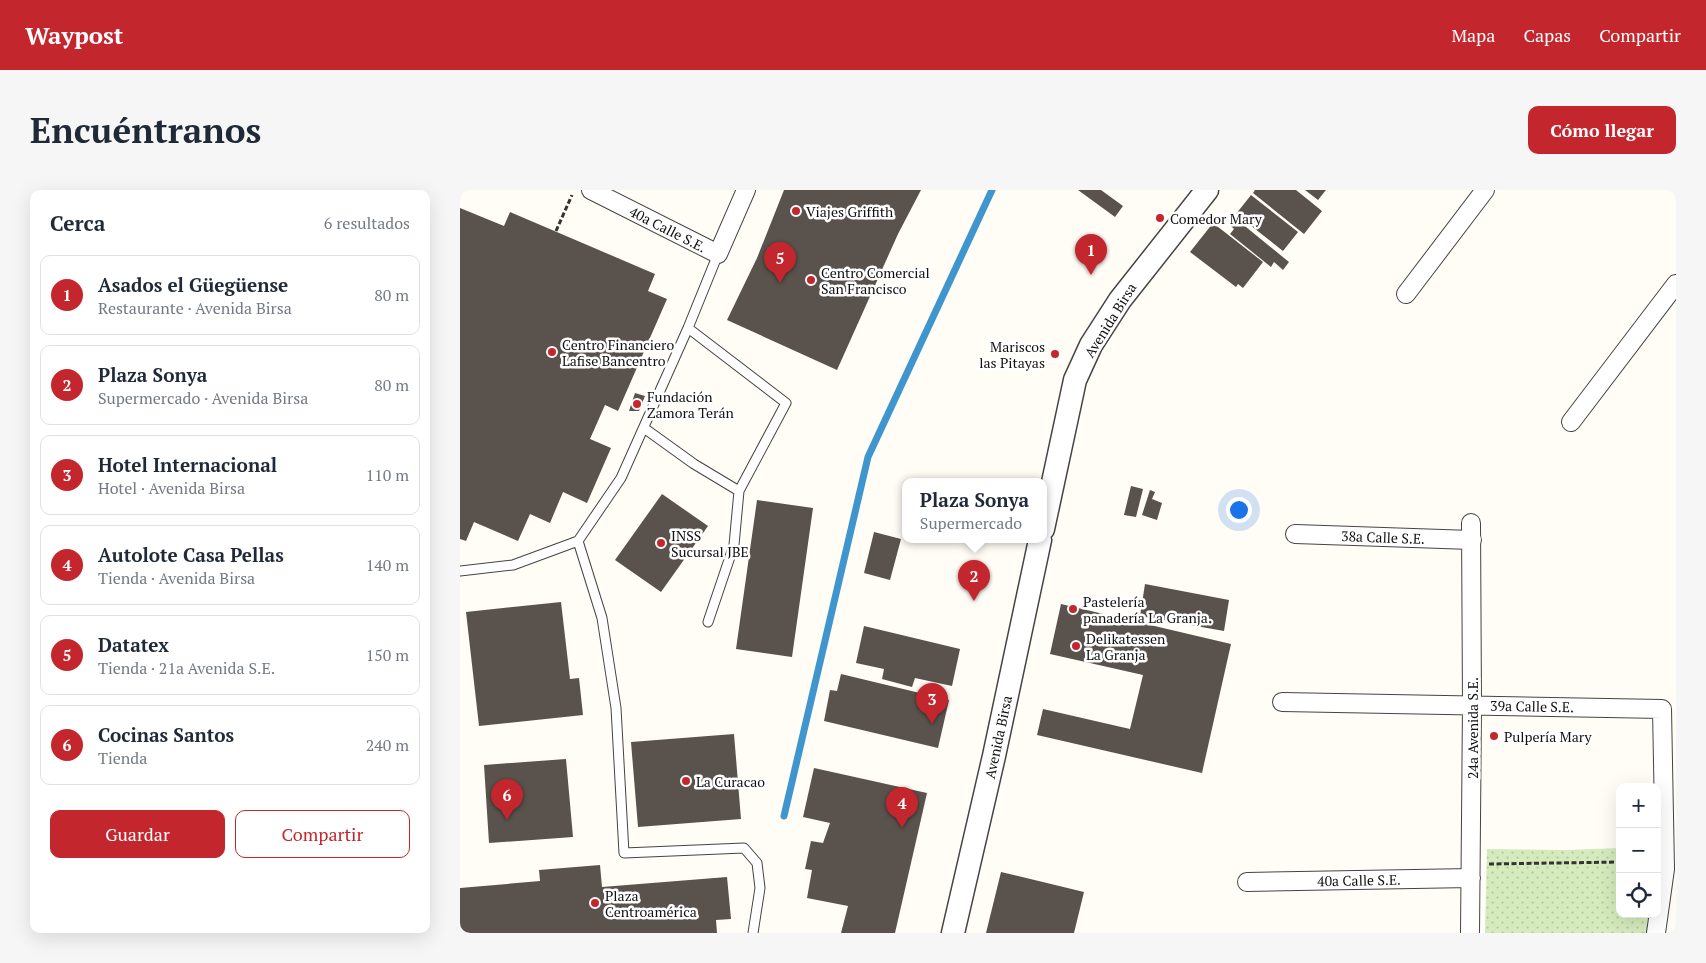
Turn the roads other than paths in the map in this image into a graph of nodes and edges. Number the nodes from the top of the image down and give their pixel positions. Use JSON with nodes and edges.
{"nodes":[{"id":1,"x":591,"y":190,"type":"edge"},
{"id":2,"x":746,"y":190,"type":"edge"},
{"id":3,"x":1207,"y":190,"type":"edge"},
{"id":4,"x":1485,"y":190,"type":"edge"},
{"id":5,"x":718,"y":254,"type":"junction"},
{"id":6,"x":1676,"y":284,"type":"edge"},
{"id":7,"x":1406,"y":294,"type":"dead end"},
{"id":8,"x":688,"y":328,"type":"junction"},
{"id":9,"x":1571,"y":422,"type":"dead end"},
{"id":10,"x":644,"y":428,"type":"junction"},
{"id":11,"x":739,"y":491,"type":"junction"},
{"id":12,"x":1047,"y":510,"type":"edge"},
{"id":13,"x":1472,"y":532,"type":"joint"},
{"id":14,"x":1295,"y":534,"type":"dead end"},
{"id":15,"x":578,"y":542,"type":"junction"},
{"id":16,"x":1039,"y":543,"type":"edge"},
{"id":17,"x":460,"y":571,"type":"edge"},
{"id":18,"x":708,"y":622,"type":"dead end"},
{"id":19,"x":1282,"y":702,"type":"dead end"},
{"id":20,"x":1472,"y":705,"type":"junction"},
{"id":21,"x":1671,"y":869,"type":"edge"},
{"id":22,"x":1471,"y":871,"type":"junction"},
{"id":23,"x":1247,"y":882,"type":"dead end"},
{"id":24,"x":753,"y":933,"type":"edge"},
{"id":25,"x":953,"y":933,"type":"edge"},
{"id":26,"x":1470,"y":933,"type":"edge"},
{"id":27,"x":1656,"y":933,"type":"edge"}],
"edges":[{"from":1,"to":5,"type":"street","name":"40a Calle S.E."},
{"from":2,"to":5,"type":"street"},
{"from":3,"to":12,"type":"street","name":"Avenida Birsa"},
{"from":4,"to":7,"type":"street"},
{"from":5,"to":8,"type":"lane"},
{"from":6,"to":9,"type":"street"},
{"from":8,"to":10,"type":"lane"},
{"from":8,"to":11,"type":"lane"},
{"from":10,"to":11,"type":"lane"},
{"from":10,"to":15,"type":"lane"},
{"from":11,"to":18,"type":"lane"},
{"from":13,"to":14,"type":"street","name":"38a Calle S.E."},
{"from":13,"to":20,"type":"street","name":"24a Avenida S.E."},
{"from":15,"to":17,"type":"lane"},
{"from":15,"to":24,"type":"lane"},
{"from":16,"to":25,"type":"street","name":"Avenida Birsa"},
{"from":19,"to":20,"type":"street","name":"39a Calle S.E."},
{"from":20,"to":21,"type":"street","name":"39a Calle S.E."},
{"from":20,"to":22,"type":"street","name":"24a Avenida S.E."},
{"from":21,"to":27,"type":"street"},
{"from":22,"to":23,"type":"street","name":"40a Calle S.E."},
{"from":22,"to":26,"type":"street","name":"24a Avenida S.E."}]}
